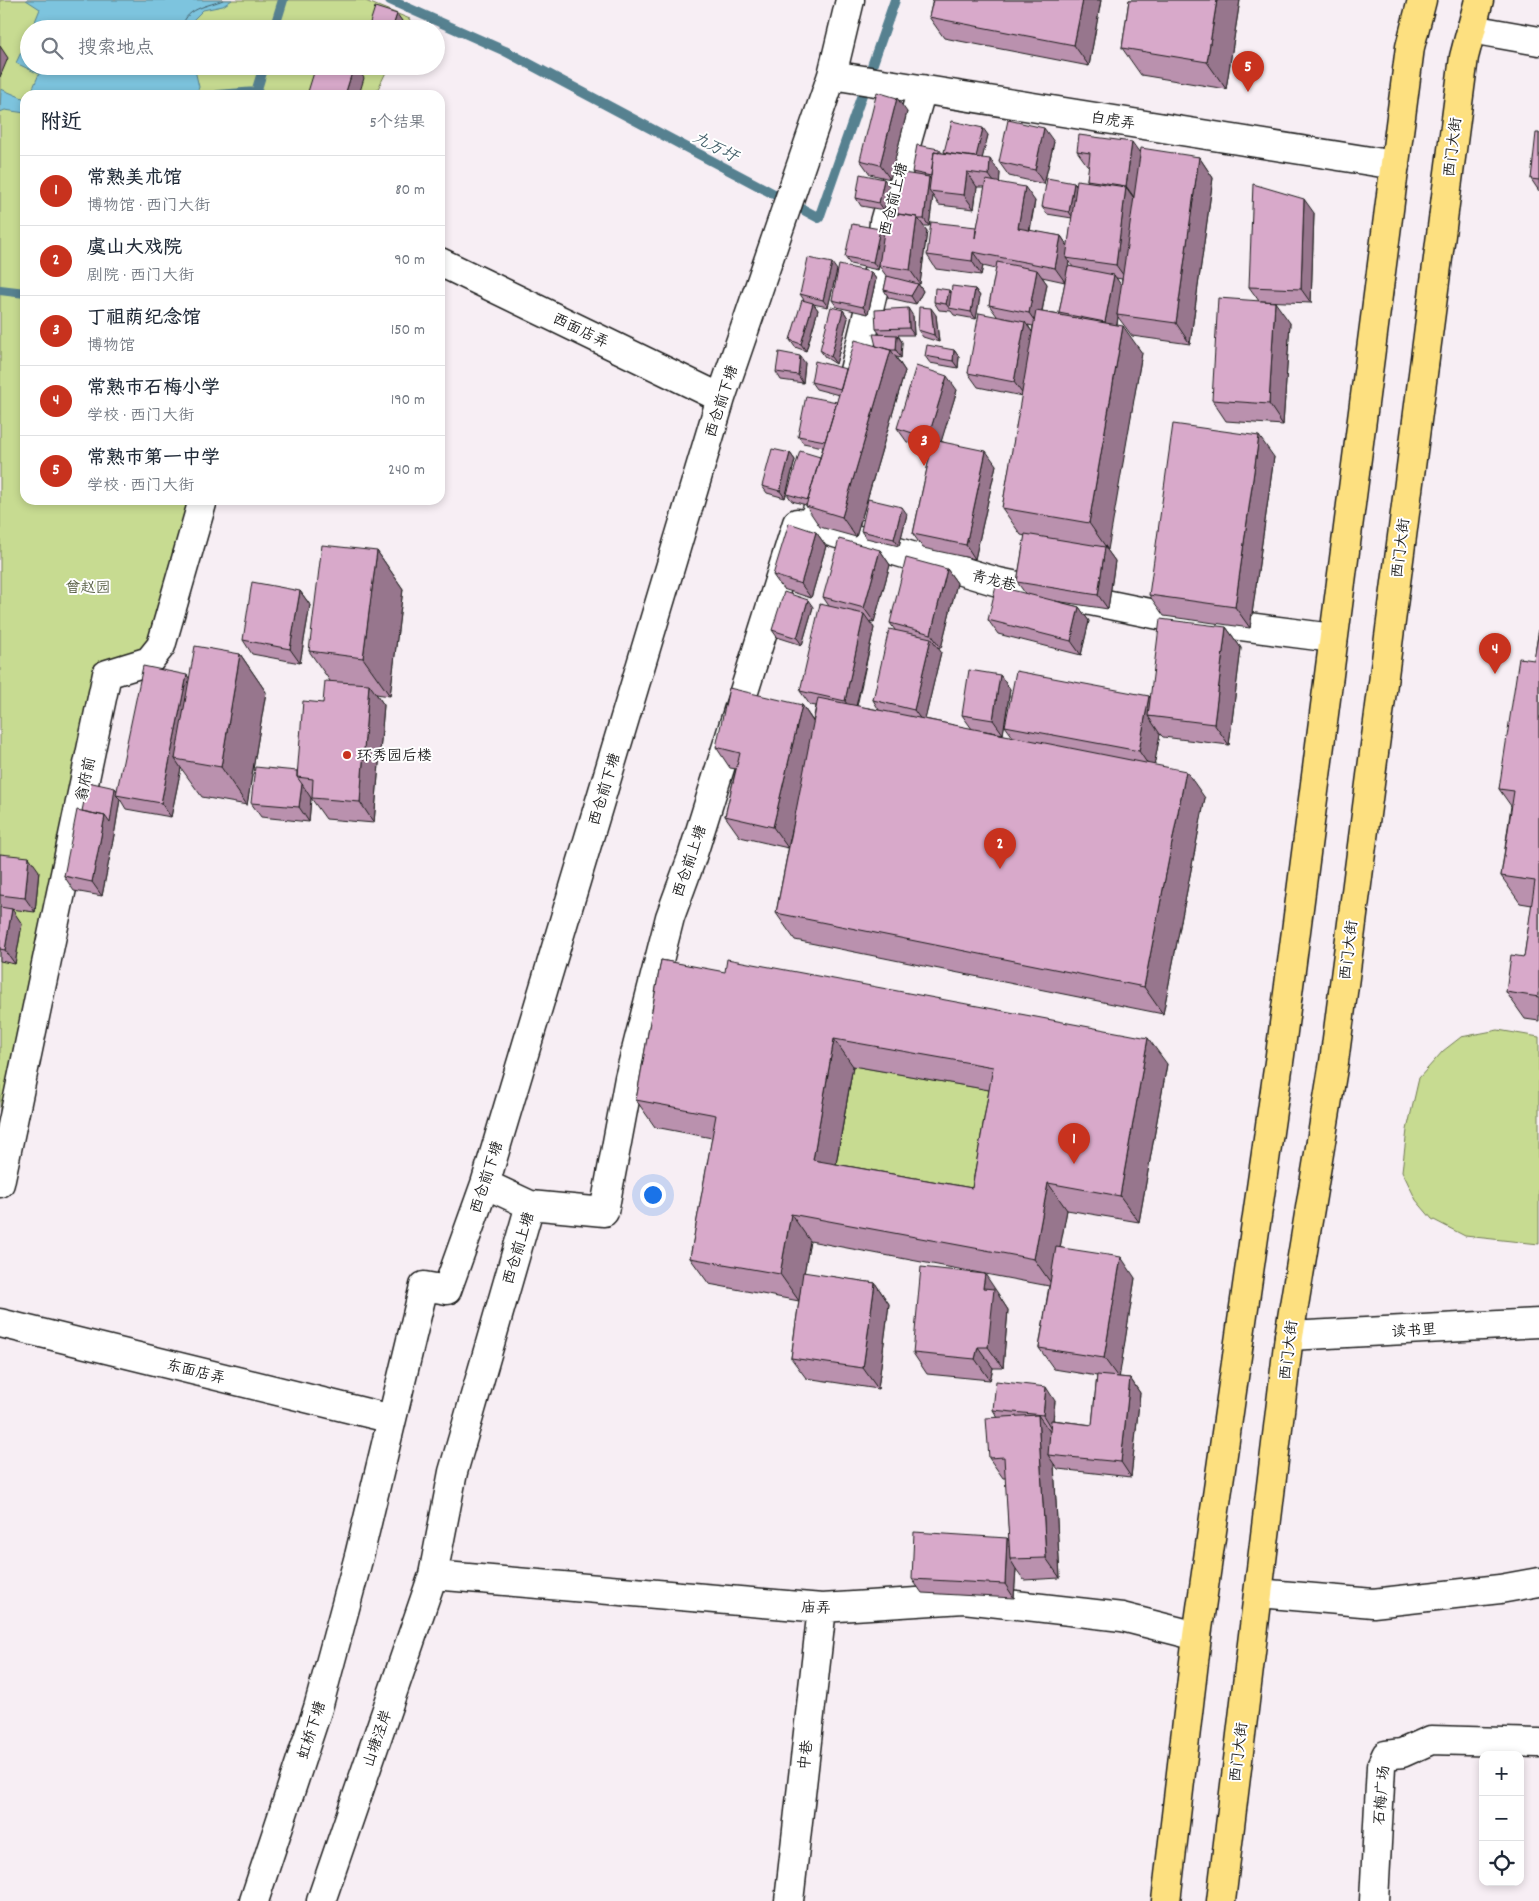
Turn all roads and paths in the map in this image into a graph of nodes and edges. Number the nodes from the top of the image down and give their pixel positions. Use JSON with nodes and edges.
{"nodes":[{"id":1,"x":850,"y":0,"type":"edge"},
{"id":2,"x":1422,"y":0,"type":"edge"},
{"id":3,"x":1479,"y":0,"type":"edge"},
{"id":4,"x":1471,"y":28,"type":"junction"},
{"id":5,"x":1539,"y":41,"type":"edge"},
{"id":6,"x":832,"y":75,"type":"junction"},
{"id":7,"x":922,"y":89,"type":"junction"},
{"id":8,"x":1395,"y":165,"type":"junction"},
{"id":9,"x":445,"y":264,"type":"edge"},
{"id":10,"x":721,"y":398,"type":"junction"},
{"id":11,"x":846,"y":400,"type":"edge"},
{"id":12,"x":831,"y":457,"type":"edge"},
{"id":13,"x":202,"y":505,"type":"edge"},
{"id":14,"x":808,"y":525,"type":"junction"},
{"id":15,"x":1334,"y":638,"type":"junction"},
{"id":16,"x":0,"y":1182,"type":"edge"},
{"id":17,"x":485,"y":1184,"type":"junction"},
{"id":18,"x":530,"y":1205,"type":"junction"},
{"id":19,"x":0,"y":1323,"type":"edge"},
{"id":20,"x":1539,"y":1323,"type":"edge"},
{"id":21,"x":1289,"y":1336,"type":"junction"},
{"id":22,"x":392,"y":1419,"type":"junction"},
{"id":23,"x":359,"y":1556,"type":"joint"},
{"id":24,"x":433,"y":1575,"type":"junction"},
{"id":25,"x":1539,"y":1582,"type":"edge"},
{"id":26,"x":1259,"y":1593,"type":"junction"},
{"id":27,"x":822,"y":1608,"type":"junction"},
{"id":28,"x":1197,"y":1636,"type":"junction"},
{"id":29,"x":1539,"y":1743,"type":"edge"},
{"id":30,"x":254,"y":1901,"type":"edge"},
{"id":31,"x":321,"y":1901,"type":"edge"},
{"id":32,"x":789,"y":1901,"type":"edge"},
{"id":33,"x":1166,"y":1901,"type":"edge"},
{"id":34,"x":1221,"y":1901,"type":"edge"},
{"id":35,"x":1374,"y":1901,"type":"edge"}],
"edges":[{"from":1,"to":6,"type":"street","name":"西仓前下塘"},
{"from":2,"to":8,"type":"main road"},
{"from":3,"to":4,"type":"main road","name":"西门大街"},
{"from":4,"to":5,"type":"street"},
{"from":4,"to":21,"type":"main road","name":"西门大街"},
{"from":6,"to":7,"type":"street","name":"白虎弄"},
{"from":6,"to":10,"type":"street","name":"西仓前下塘"},
{"from":7,"to":8,"type":"street","name":"白虎弄"},
{"from":7,"to":11,"type":"street","name":"西仓前上塘"},
{"from":8,"to":15,"type":"main road"},
{"from":9,"to":10,"type":"street","name":"西面店弄"},
{"from":10,"to":17,"type":"street","name":"西仓前下塘"},
{"from":12,"to":14,"type":"street","name":"西仓前上塘"},
{"from":13,"to":16,"type":"street","name":"翁府前"},
{"from":14,"to":15,"type":"street","name":"青龙巷"},
{"from":14,"to":18,"type":"street","name":"西仓前上塘"},
{"from":15,"to":28,"type":"main road"},
{"from":17,"to":18,"type":"street"},
{"from":17,"to":22,"type":"street","name":"西仓前下塘"},
{"from":18,"to":24,"type":"street","name":"西仓前上塘"},
{"from":19,"to":22,"type":"street","name":"东面店弄"},
{"from":20,"to":21,"type":"street","name":"读书里"},
{"from":21,"to":26,"type":"main road","name":"西门大街"},
{"from":22,"to":23,"type":"street","name":"西仓前下塘"},
{"from":23,"to":30,"type":"street","name":"虹桥下塘"},
{"from":24,"to":27,"type":"street","name":"庙弄"},
{"from":24,"to":31,"type":"street","name":"山塘泾岸"},
{"from":25,"to":26,"type":"street"},
{"from":26,"to":34,"type":"main road","name":"西门大街"},
{"from":27,"to":28,"type":"street","name":"庙弄"},
{"from":27,"to":32,"type":"street","name":"中巷"},
{"from":28,"to":33,"type":"main road"},
{"from":29,"to":35,"type":"street","name":"石梅广场"}]}
